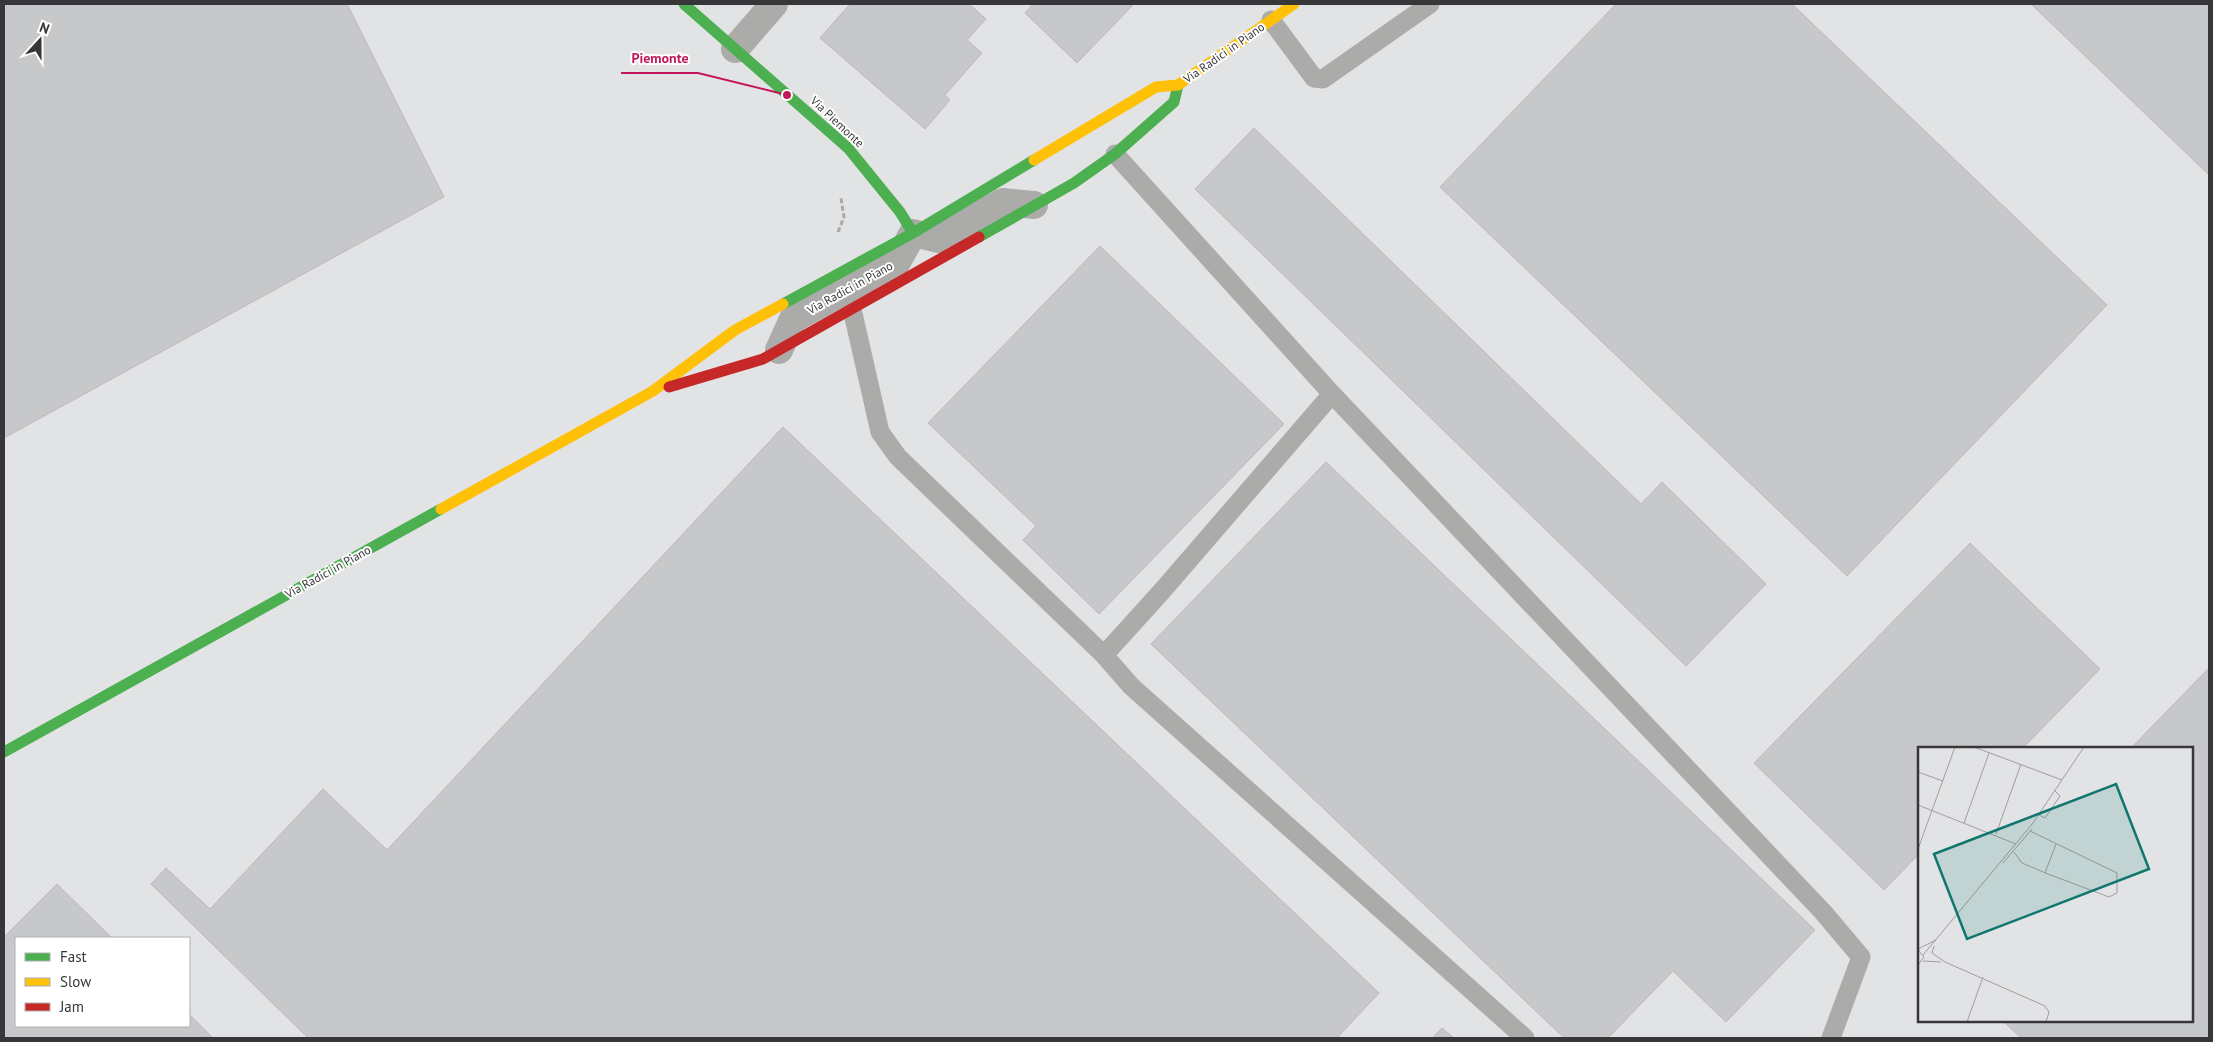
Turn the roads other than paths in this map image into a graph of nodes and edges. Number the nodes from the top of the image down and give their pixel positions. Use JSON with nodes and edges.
{"nodes":[{"id":1,"x":684,"y":4,"type":"edge"},
{"id":2,"x":774,"y":4,"type":"edge"},
{"id":3,"x":1294,"y":4,"type":"edge"},
{"id":4,"x":1430,"y":4,"type":"edge"},
{"id":5,"x":1271,"y":20,"type":"junction"},
{"id":6,"x":735,"y":49,"type":"junction"},
{"id":7,"x":1178,"y":85,"type":"junction"},
{"id":8,"x":1114,"y":154,"type":"junction"},
{"id":9,"x":1034,"y":205,"type":"junction"},
{"id":10,"x":912,"y":233,"type":"junction"},
{"id":11,"x":852,"y":309,"type":"junction"},
{"id":12,"x":779,"y":350,"type":"junction"},
{"id":13,"x":653,"y":391,"type":"junction"},
{"id":14,"x":1332,"y":394,"type":"junction"},
{"id":15,"x":1104,"y":655,"type":"junction"},
{"id":16,"x":4,"y":752,"type":"edge"},
{"id":17,"x":1525,"y":1038,"type":"edge"},
{"id":18,"x":1831,"y":1038,"type":"edge"}],
"edges":[{"from":1,"to":6,"type":"street","name":"Via Piemonte"},
{"from":2,"to":6,"type":"street"},
{"from":3,"to":5,"type":"street","name":"Via Radici in Piano"},
{"from":4,"to":5,"type":"lane"},
{"from":5,"to":7,"type":"street","name":"Via Radici in Piano"},
{"from":6,"to":10,"type":"street","name":"Via Piemonte"},
{"from":7,"to":8,"type":"street"},
{"from":7,"to":10,"type":"street"},
{"from":8,"to":9,"type":"street"},
{"from":8,"to":14,"type":"lane"},
{"from":9,"to":10,"type":"street"},
{"from":9,"to":11,"type":"street"},
{"from":10,"to":12,"type":"street","name":"Via Radici in Piano"},
{"from":10,"to":13,"type":"street"},
{"from":11,"to":12,"type":"street"},
{"from":11,"to":15,"type":"lane"},
{"from":12,"to":13,"type":"street"},
{"from":13,"to":16,"type":"street","name":"Via Radici in Piano"},
{"from":14,"to":15,"type":"lane"},
{"from":14,"to":18,"type":"lane"},
{"from":15,"to":17,"type":"lane"}]}
